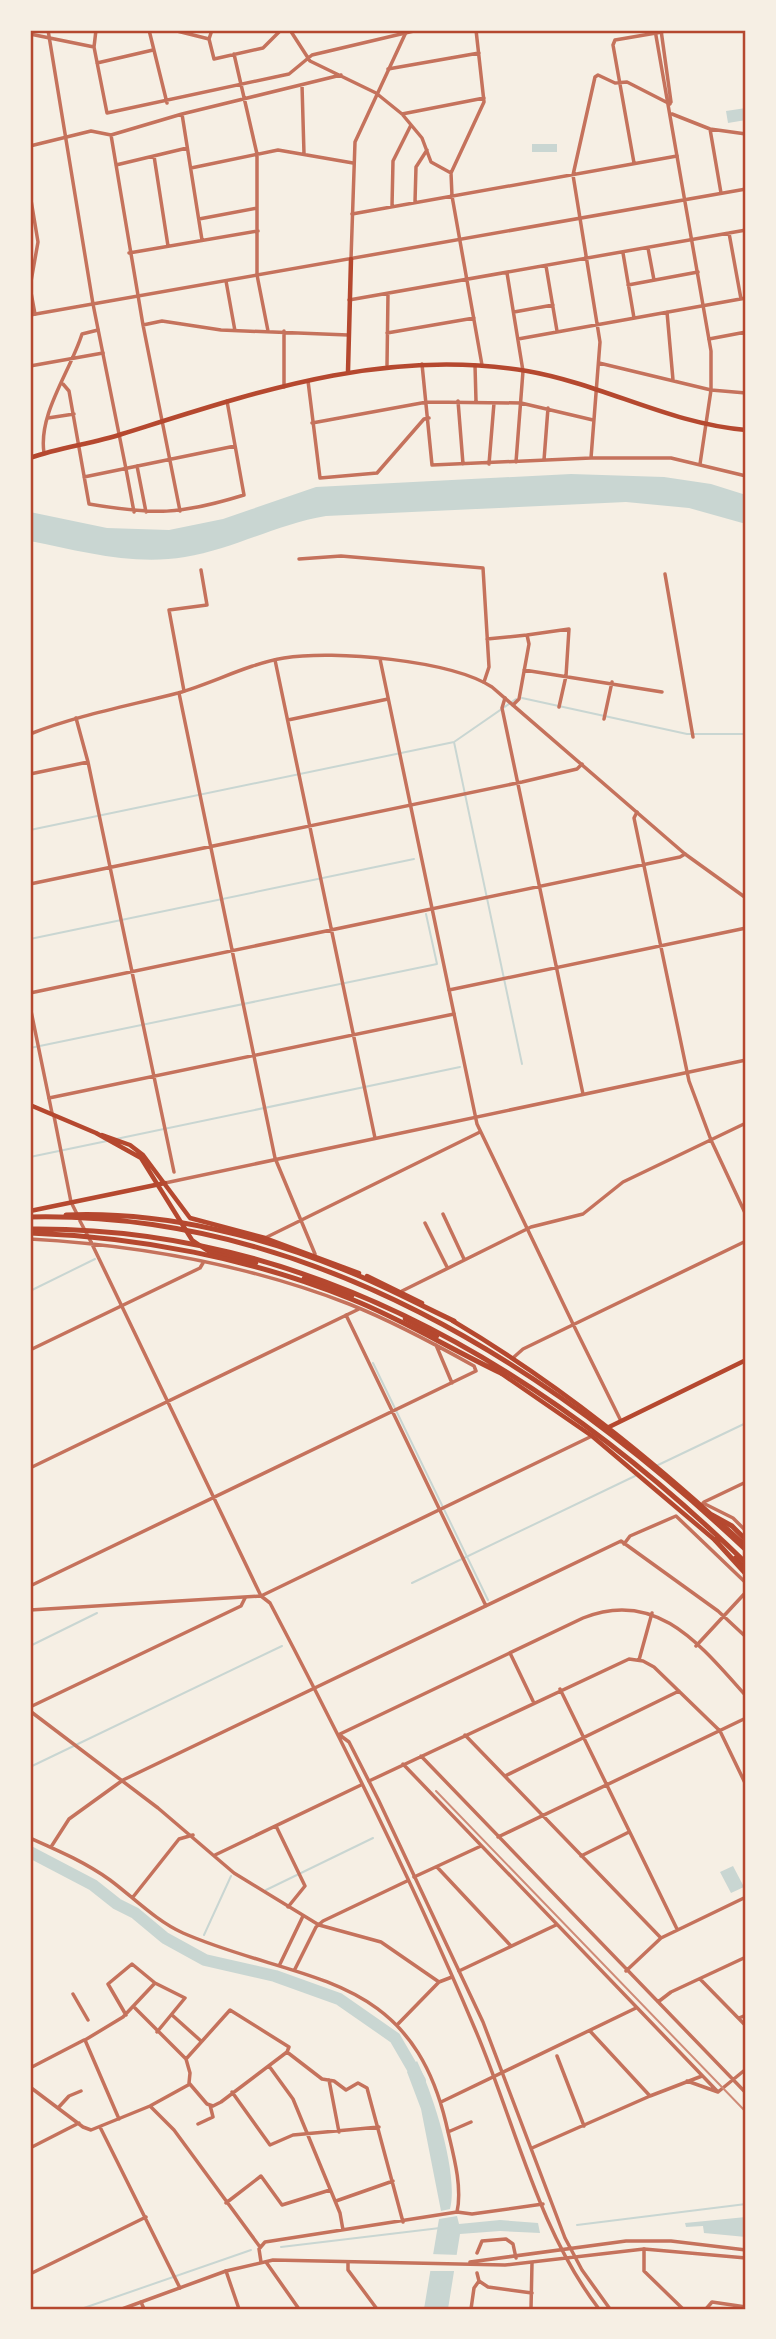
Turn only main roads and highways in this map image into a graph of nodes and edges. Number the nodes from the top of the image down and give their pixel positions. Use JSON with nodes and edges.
{"nodes":[{"id":1,"x":351,"y":259,"type":"road end"},
{"id":2,"x":348,"y":371,"type":"junction"},
{"id":3,"x":746,"y":430,"type":"edge"},
{"id":4,"x":30,"y":458,"type":"edge"},
{"id":5,"x":30,"y":1105,"type":"edge"},
{"id":6,"x":96,"y":1133,"type":"junction"},
{"id":7,"x":165,"y":1183,"type":"junction"},
{"id":8,"x":157,"y":1184,"type":"junction"},
{"id":9,"x":30,"y":1209,"type":"edge"},
{"id":10,"x":30,"y":1217,"type":"edge"},
{"id":11,"x":38,"y":1217,"type":"junction"},
{"id":12,"x":30,"y":1231,"type":"edge"},
{"id":13,"x":454,"y":1321,"type":"junction"},
{"id":14,"x":746,"y":1360,"type":"edge"},
{"id":15,"x":503,"y":1374,"type":"junction"},
{"id":16,"x":609,"y":1427,"type":"junction"},
{"id":17,"x":592,"y":1436,"type":"junction"},
{"id":18,"x":712,"y":1515,"type":"junction"},
{"id":19,"x":715,"y":1540,"type":"junction"},
{"id":20,"x":746,"y":1540,"type":"edge"},
{"id":21,"x":746,"y":1548,"type":"edge"},
{"id":22,"x":746,"y":1563,"type":"edge"},
{"id":23,"x":746,"y":1569,"type":"edge"},
{"id":24,"x":746,"y":1574,"type":"edge"}],
"edges":[{"from":1,"to":2,"type":"main road"},
{"from":2,"to":3,"type":"main road"},
{"from":2,"to":4,"type":"main road"},
{"from":5,"to":6,"type":"main road"},
{"from":6,"to":7,"type":"main road"},
{"from":6,"to":8,"type":"main road"},
{"from":7,"to":8,"type":"main road"},
{"from":7,"to":13,"type":"main road"},
{"from":8,"to":9,"type":"main road"},
{"from":8,"to":15,"type":"main road"},
{"from":10,"to":11,"type":"highway"},
{"from":11,"to":13,"type":"highway"},
{"from":11,"to":21,"type":"highway"},
{"from":12,"to":15,"type":"highway"},
{"from":12,"to":22,"type":"highway"},
{"from":13,"to":16,"type":"main road"},
{"from":14,"to":16,"type":"main road"},
{"from":15,"to":17,"type":"main road"},
{"from":16,"to":17,"type":"main road"},
{"from":16,"to":18,"type":"main road"},
{"from":17,"to":19,"type":"main road"},
{"from":18,"to":20,"type":"highway"},
{"from":18,"to":21,"type":"main road"},
{"from":19,"to":23,"type":"main road"},
{"from":19,"to":24,"type":"highway"}]}
